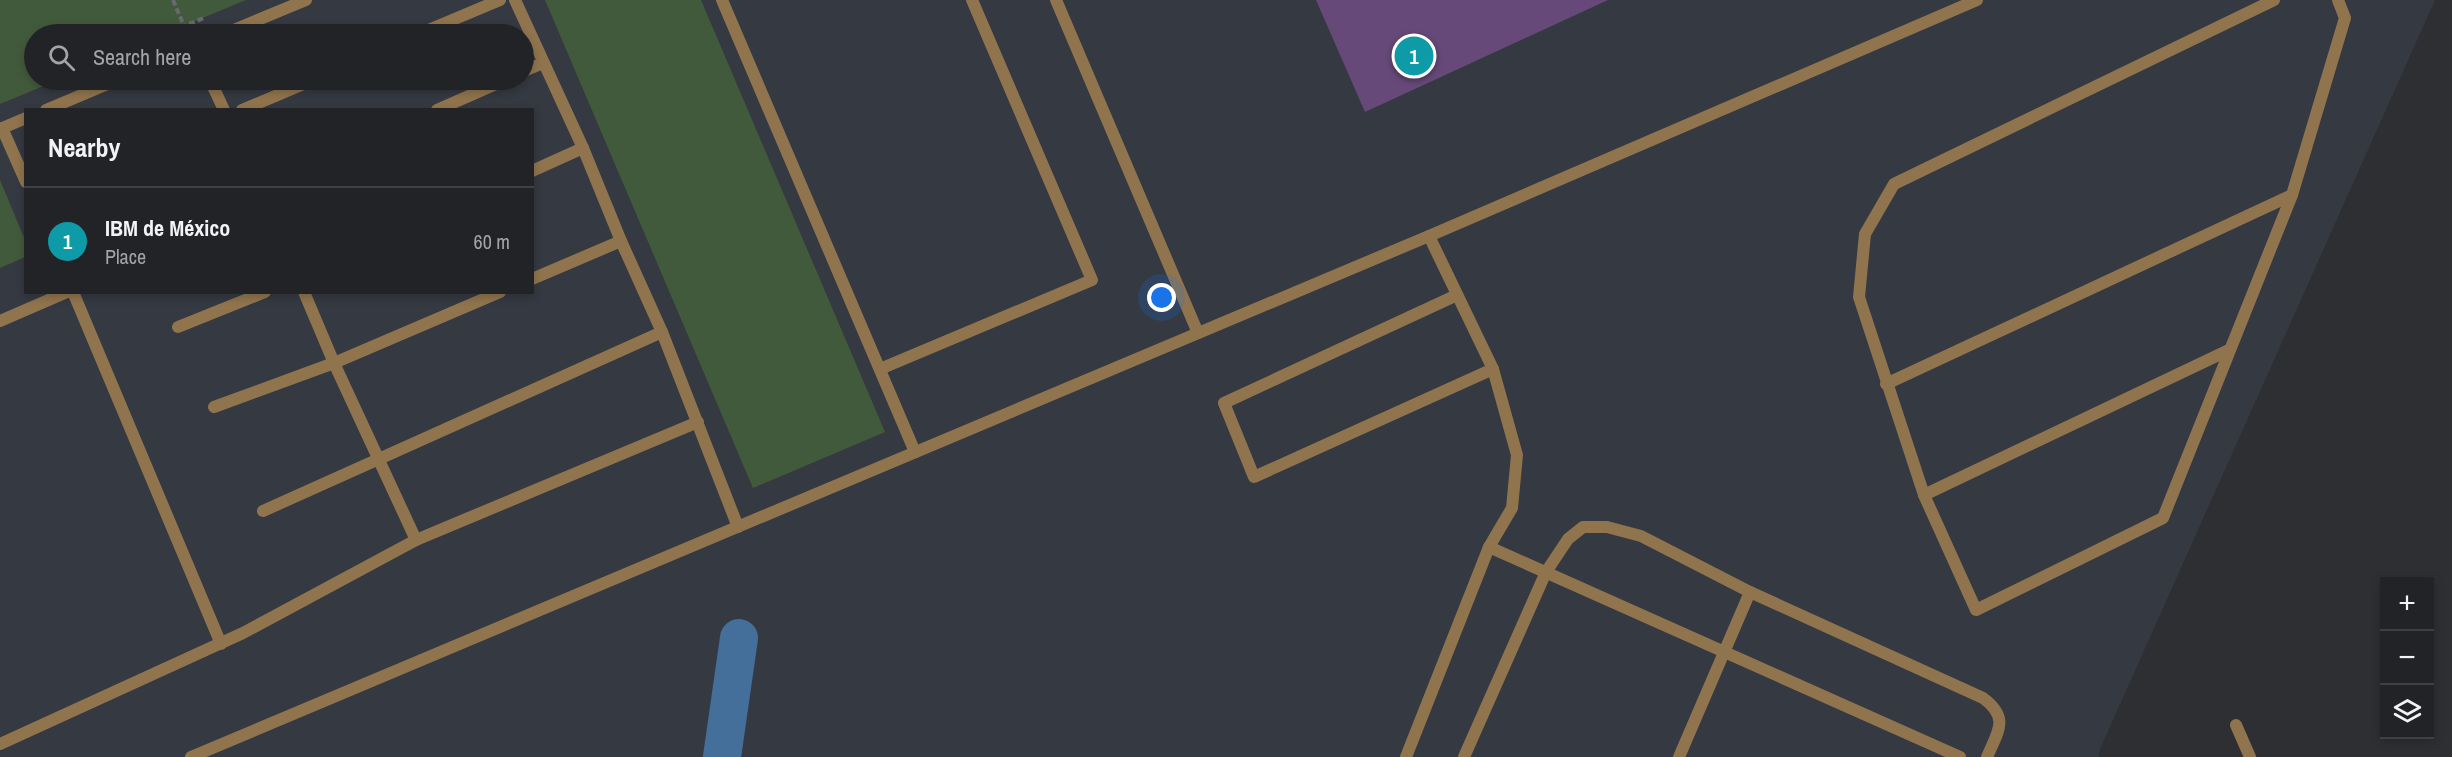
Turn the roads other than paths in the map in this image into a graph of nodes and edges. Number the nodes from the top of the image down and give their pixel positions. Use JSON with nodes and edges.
{"nodes":[{"id":1,"x":306,"y":0,"type":"edge"},
{"id":2,"x":500,"y":0,"type":"edge"},
{"id":3,"x":515,"y":0,"type":"edge"},
{"id":4,"x":722,"y":0,"type":"edge"},
{"id":5,"x":972,"y":0,"type":"edge"},
{"id":6,"x":1056,"y":0,"type":"edge"},
{"id":7,"x":1977,"y":0,"type":"edge"},
{"id":8,"x":2274,"y":0,"type":"edge"},
{"id":9,"x":2338,"y":0,"type":"edge"},
{"id":10,"x":248,"y":24,"type":"edge"},
{"id":11,"x":443,"y":24,"type":"edge"},
{"id":12,"x":526,"y":24,"type":"edge"},
{"id":13,"x":534,"y":43,"type":"edge"},
{"id":14,"x":543,"y":63,"type":"junction"},
{"id":15,"x":534,"y":67,"type":"edge"},
{"id":16,"x":93,"y":90,"type":"edge"},
{"id":17,"x":215,"y":90,"type":"edge"},
{"id":18,"x":289,"y":90,"type":"edge"},
{"id":19,"x":482,"y":90,"type":"edge"},
{"id":20,"x":51,"y":108,"type":"edge"},
{"id":21,"x":223,"y":108,"type":"edge"},
{"id":22,"x":247,"y":108,"type":"edge"},
{"id":23,"x":442,"y":108,"type":"edge"},
{"id":24,"x":24,"y":119,"type":"edge"},
{"id":25,"x":1,"y":128,"type":"edge"},
{"id":26,"x":583,"y":148,"type":"junction"},
{"id":27,"x":534,"y":170,"type":"edge"},
{"id":28,"x":24,"y":178,"type":"edge"},
{"id":29,"x":2292,"y":195,"type":"junction"},
{"id":30,"x":1429,"y":236,"type":"junction"},
{"id":31,"x":621,"y":241,"type":"junction"},
{"id":32,"x":534,"y":278,"type":"edge"},
{"id":33,"x":62,"y":294,"type":"edge"},
{"id":34,"x":74,"y":294,"type":"edge"},
{"id":35,"x":260,"y":294,"type":"edge"},
{"id":36,"x":305,"y":294,"type":"edge"},
{"id":37,"x":495,"y":294,"type":"edge"},
{"id":38,"x":1457,"y":295,"type":"junction"},
{"id":39,"x":0,"y":321,"type":"edge"},
{"id":40,"x":178,"y":327,"type":"dead end"},
{"id":41,"x":662,"y":332,"type":"junction"},
{"id":42,"x":1198,"y":333,"type":"junction"},
{"id":43,"x":2229,"y":350,"type":"junction"},
{"id":44,"x":334,"y":363,"type":"junction"},
{"id":45,"x":880,"y":369,"type":"junction"},
{"id":46,"x":1493,"y":369,"type":"junction"},
{"id":47,"x":1886,"y":384,"type":"junction"},
{"id":48,"x":214,"y":407,"type":"dead end"},
{"id":49,"x":698,"y":422,"type":"junction"},
{"id":50,"x":915,"y":452,"type":"junction"},
{"id":51,"x":378,"y":460,"type":"junction"},
{"id":52,"x":1924,"y":495,"type":"junction"},
{"id":53,"x":263,"y":511,"type":"dead end"},
{"id":54,"x":738,"y":527,"type":"junction"},
{"id":55,"x":416,"y":540,"type":"junction"},
{"id":56,"x":1489,"y":547,"type":"junction"},
{"id":57,"x":1546,"y":572,"type":"junction"},
{"id":58,"x":1750,"y":592,"type":"junction"},
{"id":59,"x":221,"y":644,"type":"junction"},
{"id":60,"x":1725,"y":651,"type":"junction"},
{"id":61,"x":2236,"y":725,"type":"dead end"},
{"id":62,"x":0,"y":744,"type":"edge"},
{"id":63,"x":191,"y":757,"type":"edge"},
{"id":64,"x":1406,"y":757,"type":"edge"},
{"id":65,"x":1464,"y":757,"type":"edge"},
{"id":66,"x":1679,"y":757,"type":"edge"},
{"id":67,"x":1960,"y":757,"type":"edge"},
{"id":68,"x":1987,"y":757,"type":"edge"},
{"id":69,"x":2250,"y":757,"type":"edge"}],
"edges":[{"from":1,"to":10,"type":"street"},
{"from":2,"to":11,"type":"street"},
{"from":3,"to":12,"type":"street"},
{"from":4,"to":45,"type":"street"},
{"from":5,"to":45,"type":"street"},
{"from":6,"to":42,"type":"street"},
{"from":7,"to":30,"type":"street"},
{"from":8,"to":47,"type":"street"},
{"from":9,"to":29,"type":"street"},
{"from":13,"to":14,"type":"street"},
{"from":14,"to":15,"type":"street"},
{"from":14,"to":26,"type":"street"},
{"from":16,"to":20,"type":"street"},
{"from":17,"to":21,"type":"street"},
{"from":18,"to":22,"type":"street"},
{"from":19,"to":23,"type":"street"},
{"from":24,"to":25,"type":"street"},
{"from":25,"to":28,"type":"street"},
{"from":26,"to":27,"type":"street"},
{"from":26,"to":31,"type":"street"},
{"from":29,"to":43,"type":"street"},
{"from":29,"to":47,"type":"street"},
{"from":30,"to":38,"type":"street"},
{"from":30,"to":42,"type":"street"},
{"from":31,"to":32,"type":"street"},
{"from":31,"to":41,"type":"street"},
{"from":33,"to":39,"type":"street"},
{"from":34,"to":59,"type":"street"},
{"from":35,"to":40,"type":"street"},
{"from":36,"to":44,"type":"street"},
{"from":37,"to":44,"type":"street"},
{"from":38,"to":46,"type":"street"},
{"from":38,"to":46,"type":"street"},
{"from":41,"to":49,"type":"street"},
{"from":41,"to":51,"type":"street"},
{"from":42,"to":50,"type":"street"},
{"from":43,"to":52,"type":"street"},
{"from":43,"to":52,"type":"street"},
{"from":44,"to":48,"type":"street"},
{"from":44,"to":51,"type":"street"},
{"from":45,"to":50,"type":"street"},
{"from":46,"to":56,"type":"street"},
{"from":47,"to":52,"type":"street"},
{"from":49,"to":54,"type":"street"},
{"from":49,"to":55,"type":"street"},
{"from":50,"to":54,"type":"street"},
{"from":51,"to":53,"type":"street"},
{"from":51,"to":55,"type":"street"},
{"from":54,"to":63,"type":"street"},
{"from":55,"to":59,"type":"street"},
{"from":56,"to":57,"type":"street"},
{"from":56,"to":64,"type":"street"},
{"from":57,"to":58,"type":"street"},
{"from":57,"to":60,"type":"street"},
{"from":57,"to":65,"type":"street"},
{"from":58,"to":60,"type":"street"},
{"from":58,"to":68,"type":"street"},
{"from":59,"to":62,"type":"street"},
{"from":60,"to":66,"type":"street"},
{"from":60,"to":67,"type":"street"},
{"from":61,"to":69,"type":"street"}]}
